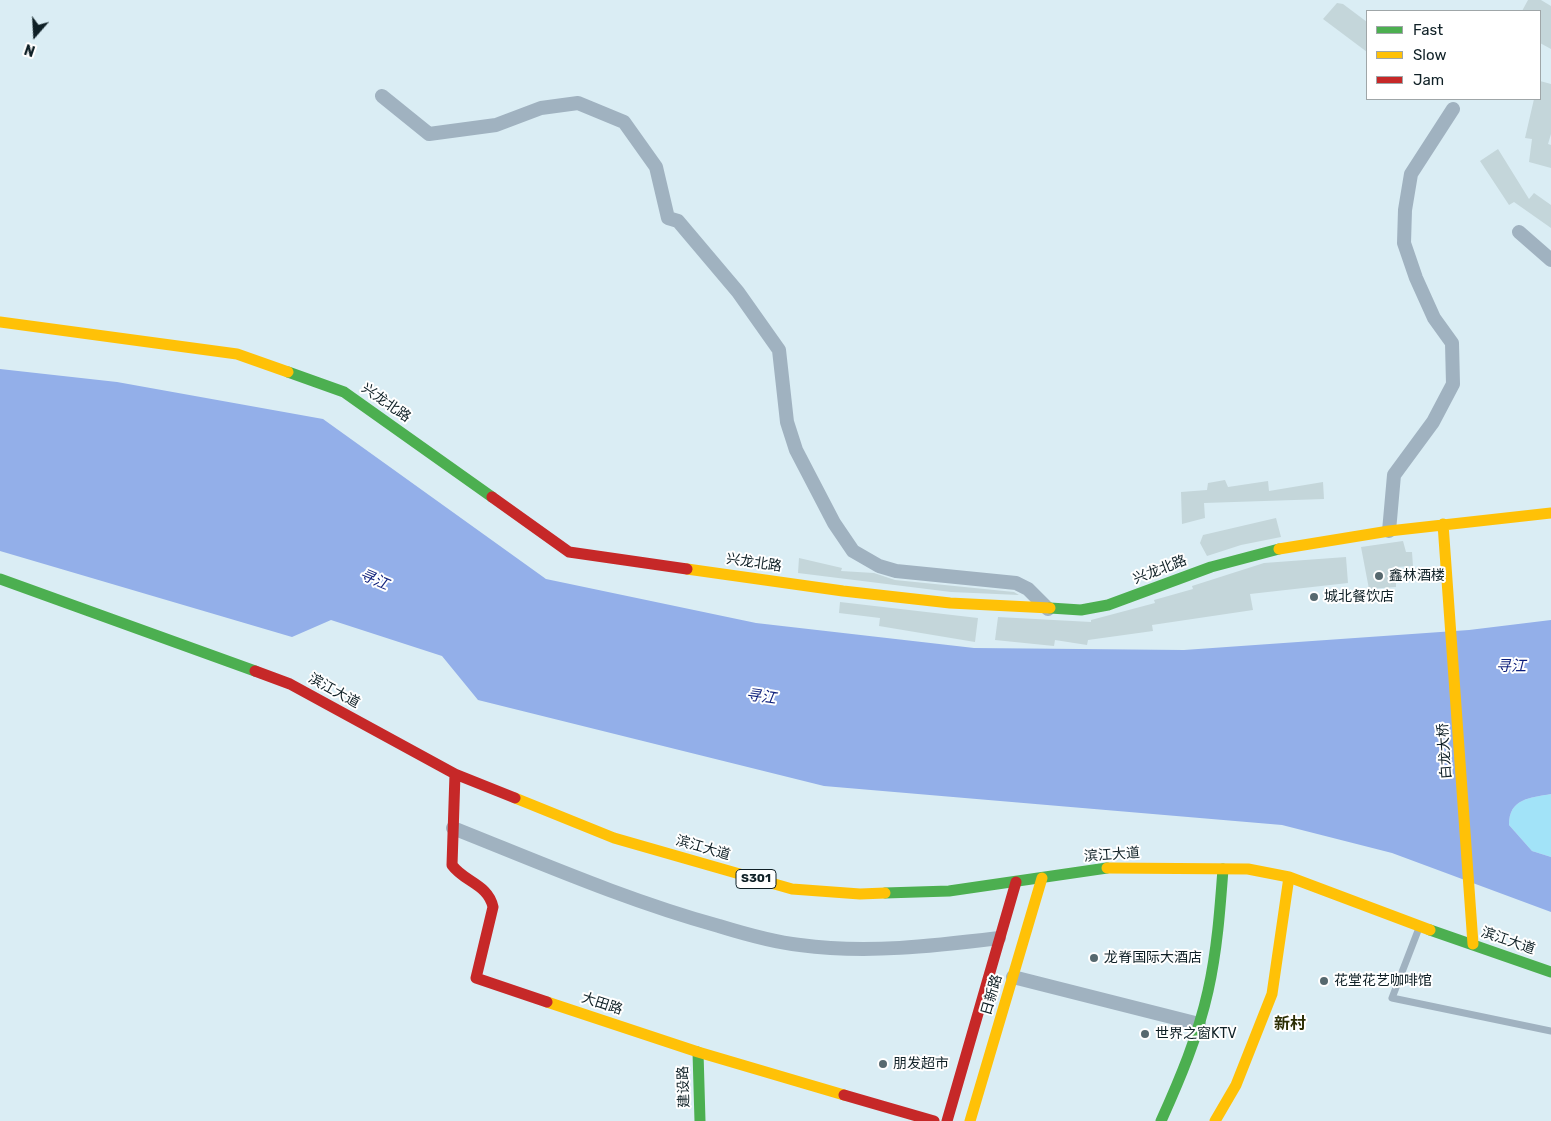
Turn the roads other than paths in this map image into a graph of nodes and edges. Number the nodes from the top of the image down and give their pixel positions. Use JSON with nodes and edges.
{"nodes":[{"id":1,"x":382,"y":96,"type":"dead end"},
{"id":2,"x":1453,"y":109,"type":"dead end"},
{"id":3,"x":1519,"y":232,"type":"dead end"},
{"id":4,"x":1551,"y":260,"type":"edge"},
{"id":5,"x":0,"y":322,"type":"edge"},
{"id":6,"x":1551,"y":513,"type":"edge"},
{"id":7,"x":1443,"y":524,"type":"junction"},
{"id":8,"x":1389,"y":531,"type":"junction"},
{"id":9,"x":0,"y":580,"type":"edge"},
{"id":10,"x":1048,"y":609,"type":"junction"},
{"id":11,"x":455,"y":774,"type":"junction"},
{"id":12,"x":453,"y":828,"type":"junction"},
{"id":13,"x":1223,"y":869,"type":"junction"},
{"id":14,"x":1289,"y":877,"type":"junction"},
{"id":15,"x":1042,"y":878,"type":"junction"},
{"id":16,"x":1016,"y":882,"type":"junction"},
{"id":17,"x":1419,"y":926,"type":"junction"},
{"id":18,"x":999,"y":938,"type":"junction"},
{"id":19,"x":1473,"y":944,"type":"junction"},
{"id":20,"x":1551,"y":972,"type":"edge"},
{"id":21,"x":1013,"y":977,"type":"junction"},
{"id":22,"x":1199,"y":1024,"type":"junction"},
{"id":23,"x":1551,"y":1030,"type":"edge"},
{"id":24,"x":698,"y":1052,"type":"junction"},
{"id":25,"x":700,"y":1121,"type":"edge"},
{"id":26,"x":934,"y":1121,"type":"edge"},
{"id":27,"x":947,"y":1121,"type":"edge"},
{"id":28,"x":970,"y":1121,"type":"edge"},
{"id":29,"x":1161,"y":1121,"type":"edge"},
{"id":30,"x":1215,"y":1121,"type":"edge"}],
"edges":[{"from":1,"to":10,"type":"street"},
{"from":2,"to":8,"type":"street"},
{"from":3,"to":4,"type":"street"},
{"from":5,"to":10,"type":"main road","name":"兴龙北路"},
{"from":6,"to":7,"type":"main road","name":"兴龙北路"},
{"from":7,"to":8,"type":"main road","name":"兴龙北路"},
{"from":7,"to":19,"type":"main road","name":"白龙大桥"},
{"from":8,"to":10,"type":"main road","name":"兴龙北路"},
{"from":9,"to":11,"type":"main road","name":"滨江大道","number":"S301"},
{"from":11,"to":12,"type":"main road","name":"大田路"},
{"from":11,"to":16,"type":"main road","name":"滨江大道","number":"S301"},
{"from":12,"to":18,"type":"street"},
{"from":12,"to":24,"type":"main road","name":"大田路"},
{"from":13,"to":14,"type":"main road","name":"滨江大道","number":"S301"},
{"from":13,"to":15,"type":"main road","name":"滨江大道","number":"S301"},
{"from":13,"to":22,"type":"main road"},
{"from":14,"to":17,"type":"main road","name":"滨江大道","number":"S301"},
{"from":14,"to":30,"type":"main road"},
{"from":15,"to":16,"type":"main road","name":"滨江大道","number":"S301"},
{"from":15,"to":21,"type":"main road","name":"日新路"},
{"from":16,"to":18,"type":"main road","name":"日新路"},
{"from":17,"to":19,"type":"main road","name":"滨江大道","number":"S301"},
{"from":17,"to":23,"type":"lane"},
{"from":18,"to":27,"type":"main road","name":"日新路"},
{"from":19,"to":20,"type":"main road","name":"滨江大道","number":"S301"},
{"from":21,"to":22,"type":"street"},
{"from":21,"to":28,"type":"main road","name":"日新路"},
{"from":22,"to":29,"type":"main road"},
{"from":24,"to":25,"type":"main road","name":"建设路"},
{"from":24,"to":26,"type":"main road","name":"大田路"}]}
